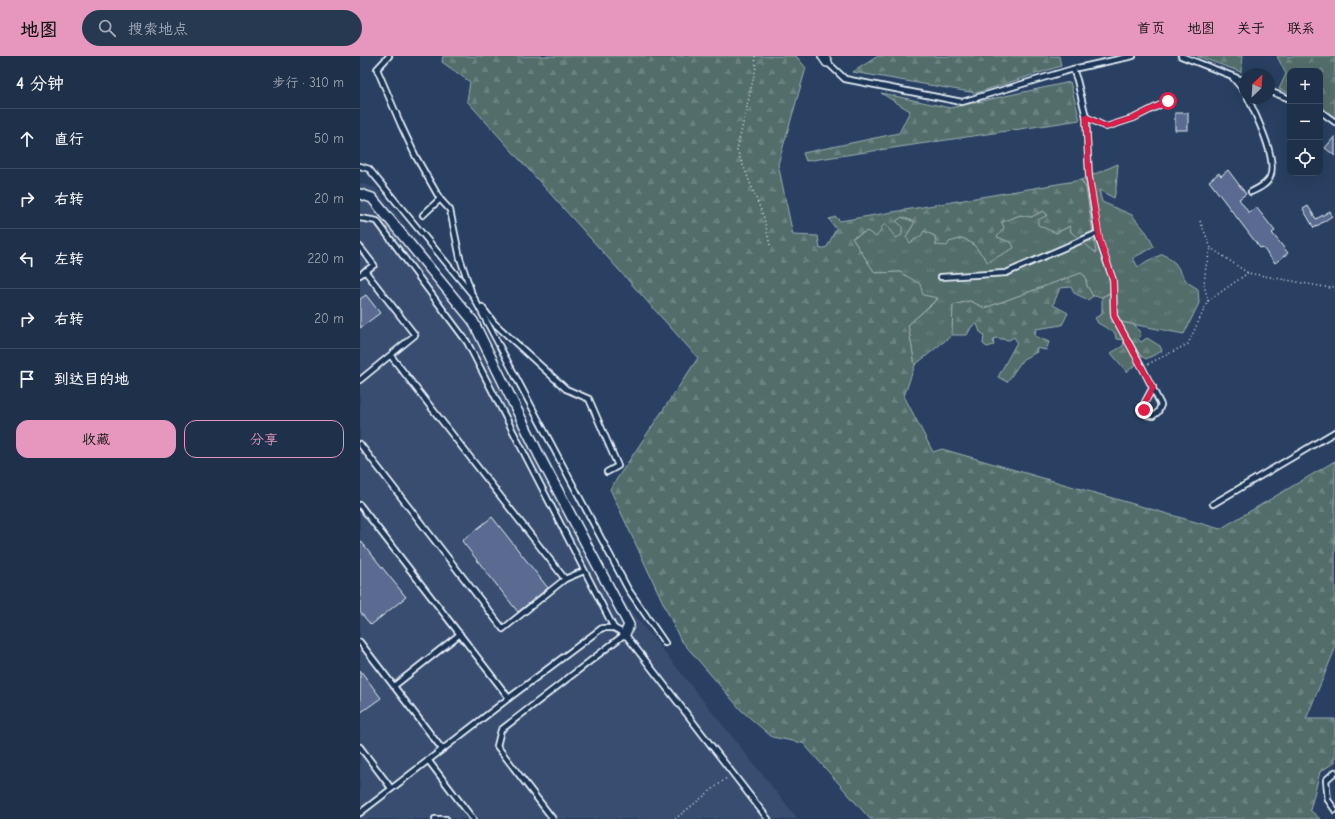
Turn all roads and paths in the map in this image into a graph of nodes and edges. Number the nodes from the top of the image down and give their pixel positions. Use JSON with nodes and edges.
{"nodes":[{"id":1,"x":389,"y":56,"type":"edge"},
{"id":2,"x":755,"y":56,"type":"edge"},
{"id":3,"x":1133,"y":56,"type":"edge"},
{"id":4,"x":1181,"y":56,"type":"edge"},
{"id":5,"x":825,"y":59,"type":"edge"},
{"id":6,"x":1073,"y":69,"type":"junction"},
{"id":7,"x":1232,"y":76,"type":"junction"},
{"id":8,"x":1239,"y":79,"type":"edge"},
{"id":9,"x":1239,"y":85,"type":"edge"},
{"id":10,"x":1275,"y":93,"type":"edge"},
{"id":11,"x":1287,"y":98,"type":"edge"},
{"id":12,"x":1168,"y":101,"type":"dead end"},
{"id":13,"x":1251,"y":104,"type":"edge"},
{"id":14,"x":1323,"y":113,"type":"edge"},
{"id":15,"x":1086,"y":117,"type":"junction"},
{"id":16,"x":1335,"y":122,"type":"edge"},
{"id":17,"x":360,"y":166,"type":"edge"},
{"id":18,"x":1251,"y":192,"type":"dead end"},
{"id":19,"x":360,"y":194,"type":"edge"},
{"id":20,"x":440,"y":199,"type":"junction"},
{"id":21,"x":423,"y":214,"type":"dead end"},
{"id":22,"x":360,"y":218,"type":"edge"},
{"id":23,"x":1200,"y":221,"type":"dead end"},
{"id":24,"x":1098,"y":233,"type":"junction"},
{"id":25,"x":770,"y":245,"type":"dead end"},
{"id":26,"x":360,"y":247,"type":"edge"},
{"id":27,"x":1211,"y":248,"type":"junction"},
{"id":28,"x":365,"y":271,"type":"junction"},
{"id":29,"x":1248,"y":273,"type":"junction"},
{"id":30,"x":360,"y":275,"type":"edge"},
{"id":31,"x":941,"y":277,"type":"dead end"},
{"id":32,"x":1335,"y":286,"type":"edge"},
{"id":33,"x":472,"y":294,"type":"junction"},
{"id":34,"x":1208,"y":301,"type":"junction"},
{"id":35,"x":391,"y":356,"type":"junction"},
{"id":36,"x":1142,"y":367,"type":"junction"},
{"id":37,"x":360,"y":380,"type":"edge"},
{"id":38,"x":1153,"y":388,"type":"junction"},
{"id":39,"x":1335,"y":432,"type":"edge"},
{"id":40,"x":360,"y":444,"type":"edge"},
{"id":41,"x":607,"y":472,"type":"dead end"},
{"id":42,"x":1213,"y":504,"type":"dead end"},
{"id":43,"x":360,"y":505,"type":"edge"},
{"id":44,"x":584,"y":571,"type":"junction"},
{"id":45,"x":565,"y":579,"type":"junction"},
{"id":46,"x":614,"y":628,"type":"junction"},
{"id":47,"x":460,"y":634,"type":"junction"},
{"id":48,"x":625,"y":634,"type":"junction"},
{"id":49,"x":360,"y":642,"type":"edge"},
{"id":50,"x":665,"y":643,"type":"dead end"},
{"id":51,"x":394,"y":686,"type":"junction"},
{"id":52,"x":509,"y":698,"type":"junction"},
{"id":53,"x":360,"y":747,"type":"edge"},
{"id":54,"x":442,"y":749,"type":"junction"},
{"id":55,"x":428,"y":760,"type":"junction"},
{"id":56,"x":1335,"y":772,"type":"edge"},
{"id":57,"x":733,"y":774,"type":"junction"},
{"id":58,"x":391,"y":788,"type":"junction"},
{"id":59,"x":1335,"y":810,"type":"edge"},
{"id":60,"x":360,"y":813,"type":"edge"},
{"id":61,"x":435,"y":819,"type":"edge"},
{"id":62,"x":446,"y":819,"type":"edge"},
{"id":63,"x":473,"y":819,"type":"edge"},
{"id":64,"x":553,"y":819,"type":"edge"},
{"id":65,"x":675,"y":819,"type":"edge"},
{"id":66,"x":768,"y":819,"type":"edge"}],
"edges":[{"from":1,"to":20,"type":"lane"},
{"from":2,"to":25,"type":"path"},
{"from":3,"to":6,"type":"lane"},
{"from":4,"to":7,"type":"lane"},
{"from":5,"to":6,"type":"lane"},
{"from":6,"to":15,"type":"lane"},
{"from":7,"to":8,"type":"lane"},
{"from":7,"to":9,"type":"lane"},
{"from":10,"to":11,"type":"lane"},
{"from":12,"to":15,"type":"lane"},
{"from":13,"to":18,"type":"lane"},
{"from":14,"to":16,"type":"lane"},
{"from":15,"to":24,"type":"lane"},
{"from":17,"to":33,"type":"lane"},
{"from":19,"to":48,"type":"street"},
{"from":20,"to":21,"type":"lane"},
{"from":20,"to":33,"type":"lane"},
{"from":22,"to":44,"type":"lane"},
{"from":23,"to":27,"type":"path"},
{"from":24,"to":31,"type":"lane"},
{"from":24,"to":36,"type":"lane"},
{"from":26,"to":28,"type":"lane"},
{"from":27,"to":29,"type":"path"},
{"from":27,"to":34,"type":"path"},
{"from":28,"to":30,"type":"lane"},
{"from":28,"to":35,"type":"lane"},
{"from":29,"to":32,"type":"path"},
{"from":29,"to":34,"type":"path"},
{"from":33,"to":41,"type":"lane"},
{"from":33,"to":50,"type":"lane"},
{"from":34,"to":36,"type":"path"},
{"from":35,"to":37,"type":"lane"},
{"from":35,"to":45,"type":"lane"},
{"from":36,"to":38,"type":"lane"},
{"from":38,"to":38,"type":"lane"},
{"from":39,"to":42,"type":"lane"},
{"from":40,"to":45,"type":"lane"},
{"from":43,"to":47,"type":"lane"},
{"from":44,"to":45,"type":"lane"},
{"from":44,"to":46,"type":"lane"},
{"from":46,"to":48,"type":"lane"},
{"from":46,"to":52,"type":"lane"},
{"from":47,"to":51,"type":"lane"},
{"from":47,"to":52,"type":"lane"},
{"from":48,"to":57,"type":"lane"},
{"from":48,"to":64,"type":"lane"},
{"from":49,"to":51,"type":"lane"},
{"from":51,"to":54,"type":"lane"},
{"from":52,"to":54,"type":"lane"},
{"from":53,"to":58,"type":"lane"},
{"from":54,"to":55,"type":"lane"},
{"from":55,"to":58,"type":"lane"},
{"from":55,"to":63,"type":"lane"},
{"from":56,"to":59,"type":"lane"},
{"from":57,"to":65,"type":"path"},
{"from":57,"to":66,"type":"lane"},
{"from":58,"to":60,"type":"lane"},
{"from":61,"to":62,"type":"lane"}]}
